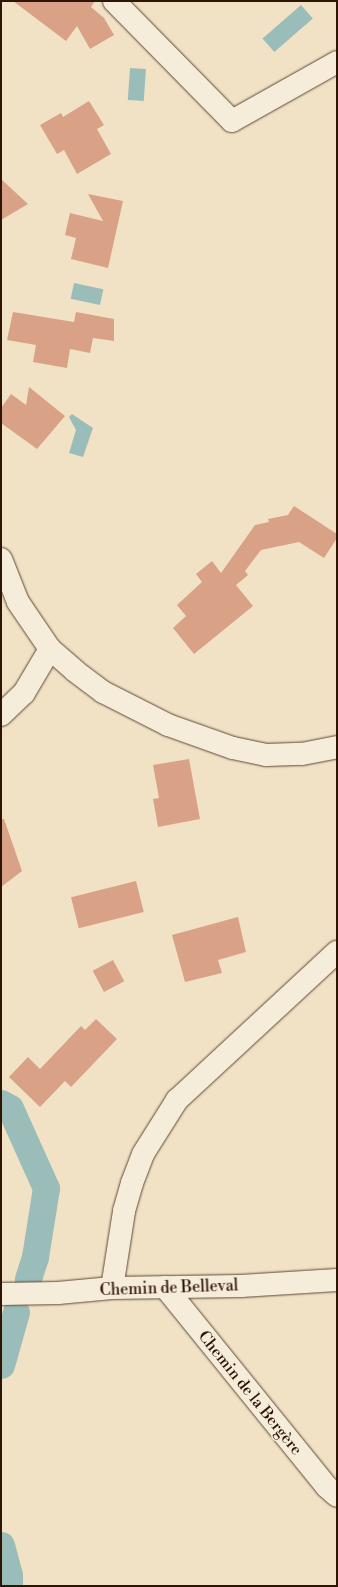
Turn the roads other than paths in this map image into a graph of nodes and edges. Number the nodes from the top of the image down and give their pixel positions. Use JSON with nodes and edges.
{"nodes":[{"id":1,"x":114,"y":1,"type":"edge"},
{"id":2,"x":337,"y":62,"type":"edge"},
{"id":3,"x":1,"y":559,"type":"edge"},
{"id":4,"x":50,"y":649,"type":"junction"},
{"id":5,"x":1,"y":715,"type":"edge"},
{"id":6,"x":337,"y":748,"type":"edge"},
{"id":7,"x":337,"y":952,"type":"edge"},
{"id":8,"x":337,"y":1280,"type":"edge"},
{"id":9,"x":165,"y":1287,"type":"junction"},
{"id":10,"x":112,"y":1288,"type":"junction"},
{"id":11,"x":1,"y":1294,"type":"edge"},
{"id":12,"x":337,"y":1496,"type":"edge"}],
"edges":[{"from":1,"to":2,"type":"street"},
{"from":3,"to":4,"type":"street"},
{"from":4,"to":5,"type":"street"},
{"from":4,"to":6,"type":"street"},
{"from":7,"to":10,"type":"street"},
{"from":8,"to":9,"type":"street","name":"Chemin de Belleval"},
{"from":9,"to":10,"type":"street","name":"Chemin de Belleval"},
{"from":9,"to":12,"type":"street","name":"Chemin de la Bergère"},
{"from":10,"to":11,"type":"street","name":"Chemin de Belleval"}]}
